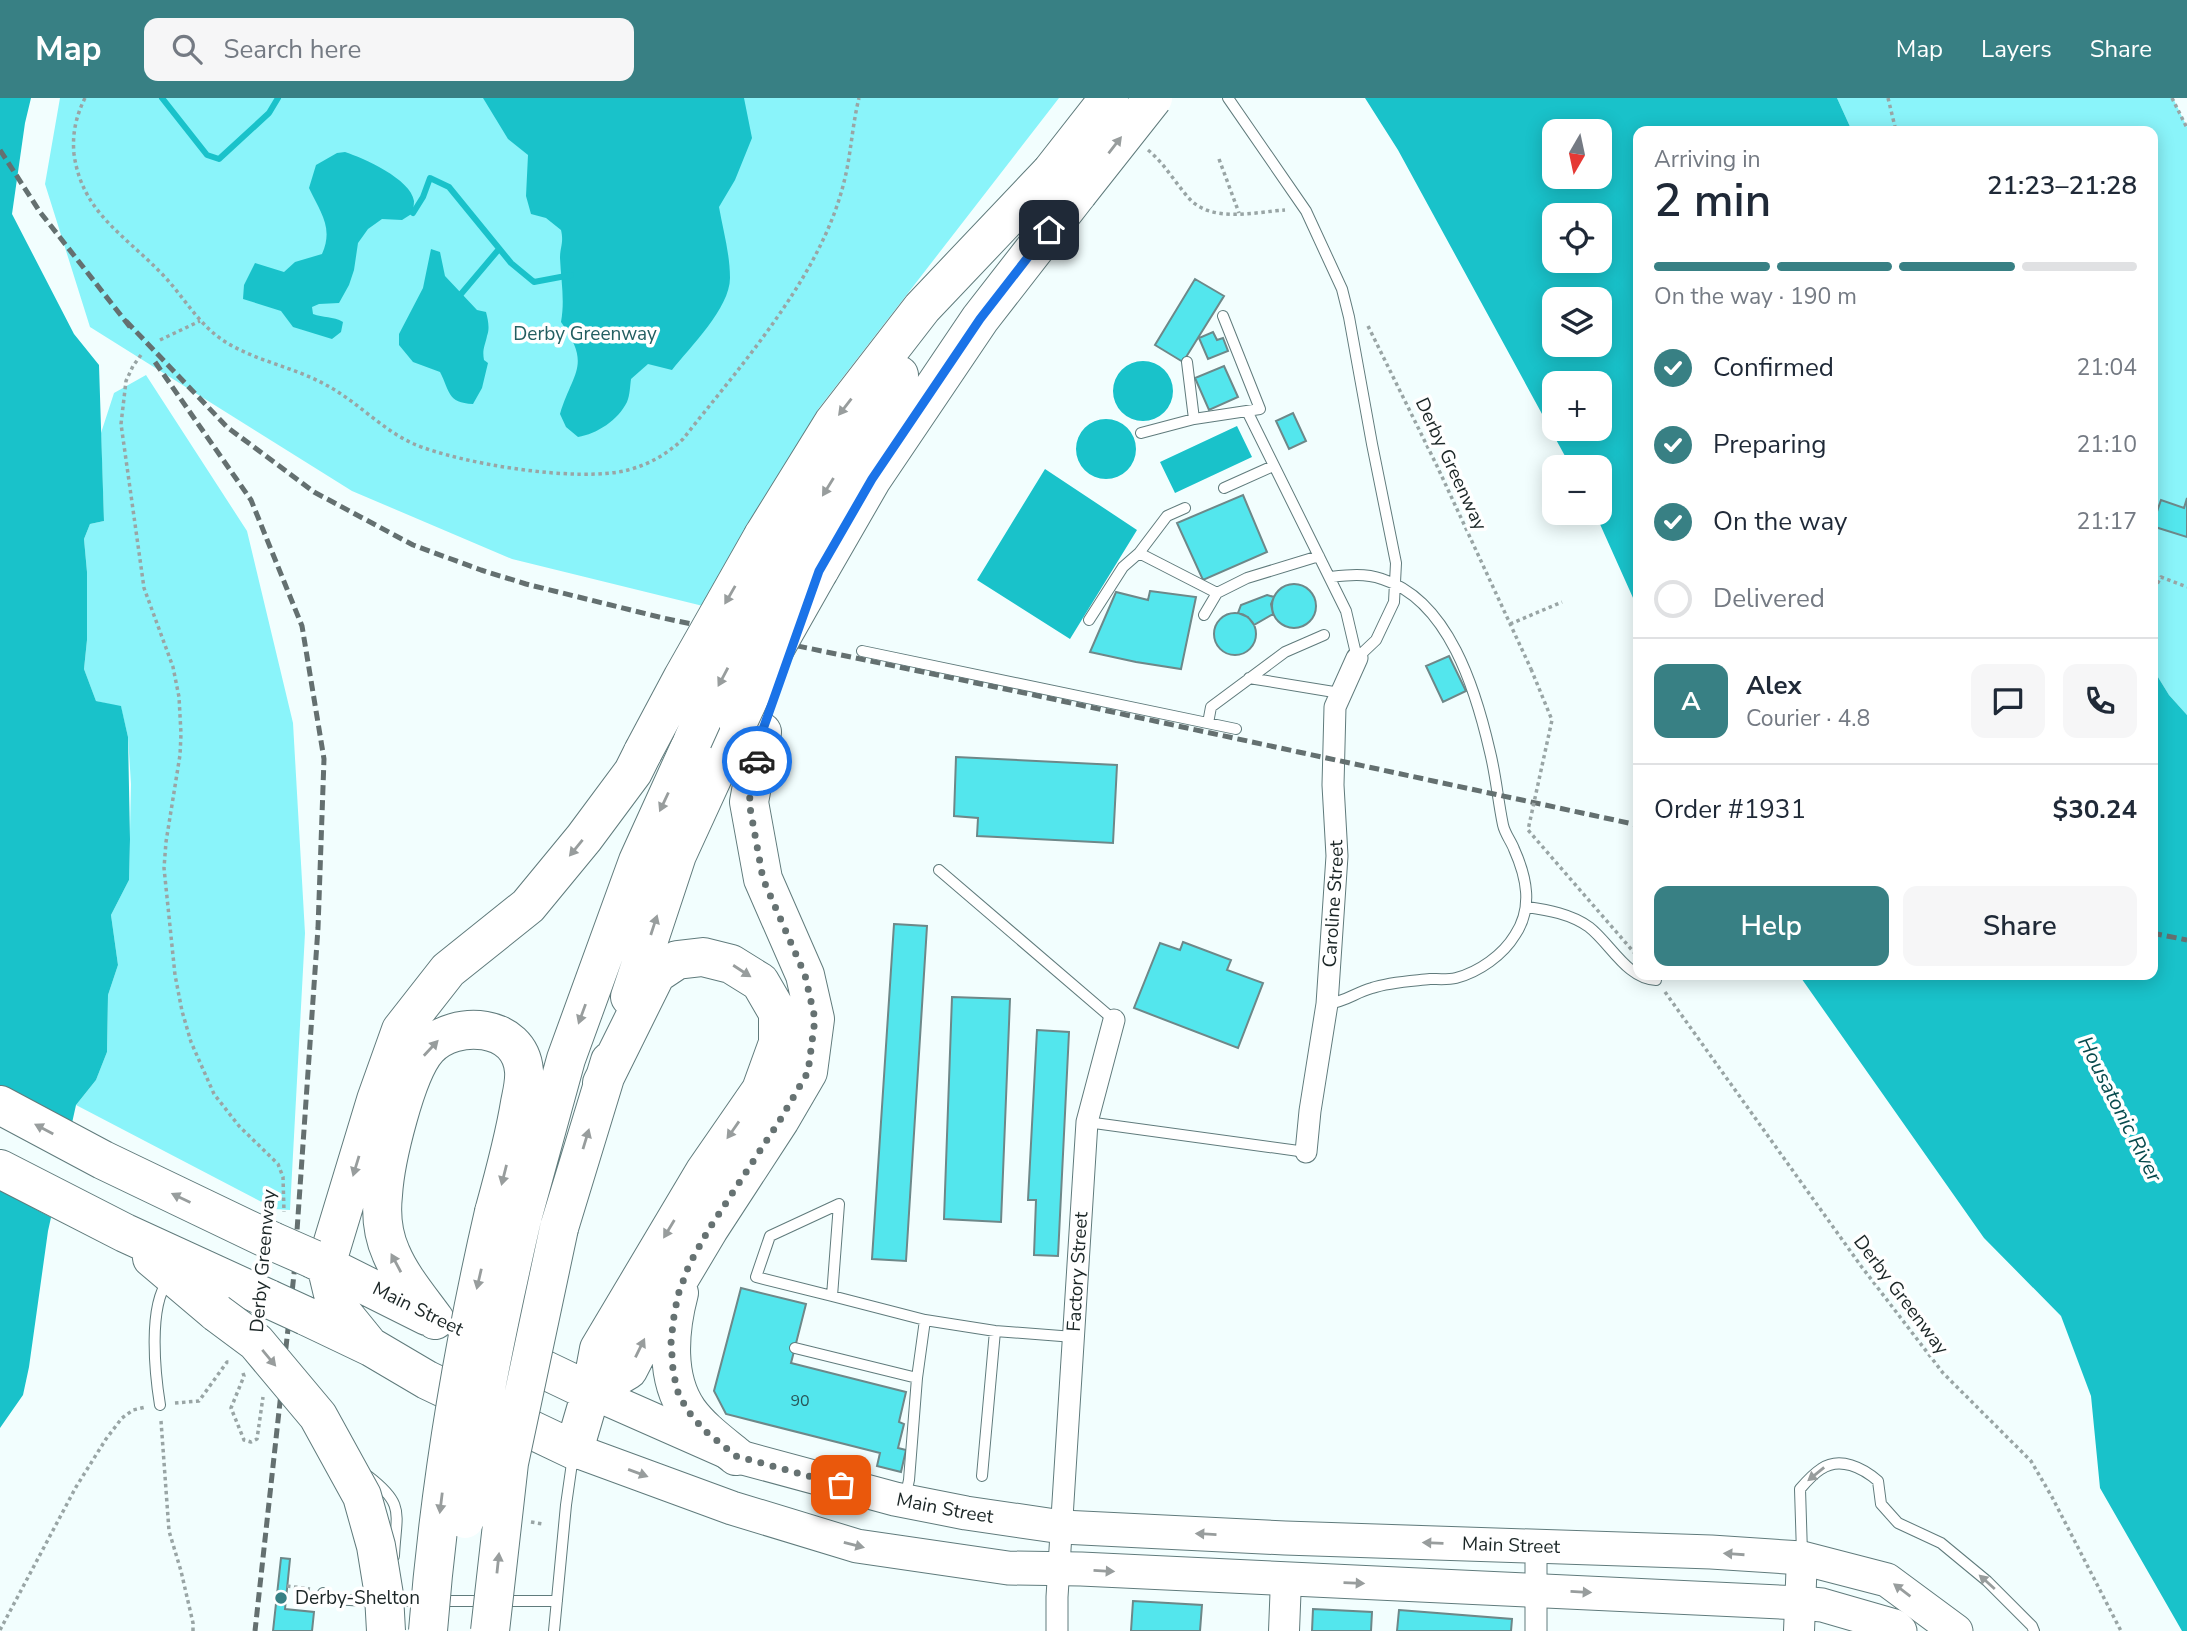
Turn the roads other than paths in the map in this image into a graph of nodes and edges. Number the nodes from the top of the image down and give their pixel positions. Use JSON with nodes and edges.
{"nodes":[{"id":1,"x":1109,"y":98,"type":"edge"},
{"id":2,"x":1153,"y":98,"type":"edge"},
{"id":3,"x":1228,"y":98,"type":"edge"},
{"id":4,"x":1064,"y":182,"type":"junction"},
{"id":5,"x":1223,"y":316,"type":"dead end"},
{"id":6,"x":1187,"y":362,"type":"dead end"},
{"id":7,"x":1247,"y":411,"type":"junction"},
{"id":8,"x":1194,"y":419,"type":"junction"},
{"id":9,"x":1141,"y":433,"type":"dead end"},
{"id":10,"x":1273,"y":466,"type":"junction"},
{"id":11,"x":1224,"y":488,"type":"dead end"},
{"id":12,"x":1185,"y":508,"type":"dead end"},
{"id":13,"x":791,"y":553,"type":"junction"},
{"id":14,"x":1139,"y":553,"type":"junction"},
{"id":15,"x":1319,"y":556,"type":"junction"},
{"id":16,"x":1330,"y":577,"type":"junction"},
{"id":17,"x":1395,"y":583,"type":"junction"},
{"id":18,"x":1217,"y":593,"type":"junction"},
{"id":19,"x":1204,"y":615,"type":"dead end"},
{"id":20,"x":1089,"y":620,"type":"dead end"},
{"id":21,"x":1324,"y":635,"type":"dead end"},
{"id":22,"x":862,"y":652,"type":"dead end"},
{"id":23,"x":1357,"y":658,"type":"junction"},
{"id":24,"x":1249,"y":678,"type":"junction"},
{"id":25,"x":1340,"y":693,"type":"junction"},
{"id":26,"x":1208,"y":723,"type":"junction"},
{"id":27,"x":750,"y":727,"type":"junction"},
{"id":28,"x":1236,"y":729,"type":"dead end"},
{"id":29,"x":939,"y":870,"type":"dead end"},
{"id":30,"x":1527,"y":907,"type":"junction"},
{"id":31,"x":1633,"y":971,"type":"edge"},
{"id":32,"x":1648,"y":980,"type":"edge"},
{"id":33,"x":1656,"y":980,"type":"road end"},
{"id":34,"x":1327,"y":1004,"type":"junction"},
{"id":35,"x":1114,"y":1020,"type":"joint"},
{"id":36,"x":602,"y":1083,"type":"junction"},
{"id":37,"x":0,"y":1105,"type":"edge"},
{"id":38,"x":1087,"y":1122,"type":"junction"},
{"id":39,"x":1306,"y":1152,"type":"joint"},
{"id":40,"x":0,"y":1169,"type":"edge"},
{"id":41,"x":508,"y":1216,"type":"junction"},
{"id":42,"x":125,"y":1233,"type":"junction"},
{"id":43,"x":319,"y":1262,"type":"junction"},
{"id":44,"x":689,"y":1265,"type":"junction"},
{"id":45,"x":172,"y":1276,"type":"junction"},
{"id":46,"x":832,"y":1296,"type":"junction"},
{"id":47,"x":435,"y":1320,"type":"junction"},
{"id":48,"x":925,"y":1320,"type":"junction"},
{"id":49,"x":995,"y":1331,"type":"junction"},
{"id":50,"x":1074,"y":1338,"type":"junction"},
{"id":51,"x":371,"y":1347,"type":"junction"},
{"id":52,"x":795,"y":1348,"type":"dead end"},
{"id":53,"x":917,"y":1378,"type":"junction"},
{"id":54,"x":592,"y":1392,"type":"junction"},
{"id":55,"x":160,"y":1405,"type":"road end"},
{"id":56,"x":574,"y":1450,"type":"junction"},
{"id":57,"x":736,"y":1456,"type":"junction"},
{"id":58,"x":340,"y":1472,"type":"dead end"},
{"id":59,"x":982,"y":1476,"type":"dead end"},
{"id":60,"x":904,"y":1501,"type":"junction"},
{"id":61,"x":1062,"y":1527,"type":"junction"},
{"id":62,"x":1536,"y":1546,"type":"junction"},
{"id":63,"x":1802,"y":1558,"type":"junction"},
{"id":64,"x":1059,"y":1569,"type":"junction"},
{"id":65,"x":1286,"y":1580,"type":"junction"},
{"id":66,"x":1536,"y":1590,"type":"junction"},
{"id":67,"x":318,"y":1591,"type":"road end"},
{"id":68,"x":557,"y":1601,"type":"junction"},
{"id":69,"x":1800,"y":1617,"type":"edge"},
{"id":70,"x":400,"y":1618,"type":"edge"},
{"id":71,"x":454,"y":1631,"type":"edge"},
{"id":72,"x":490,"y":1631,"type":"edge"},
{"id":73,"x":554,"y":1631,"type":"edge"},
{"id":74,"x":1057,"y":1631,"type":"edge"},
{"id":75,"x":1284,"y":1631,"type":"edge"},
{"id":76,"x":1536,"y":1631,"type":"edge"},
{"id":77,"x":1900,"y":1631,"type":"edge"},
{"id":78,"x":1956,"y":1631,"type":"edge"},
{"id":79,"x":2034,"y":1631,"type":"edge"}],
"edges":[{"from":1,"to":4,"type":"highway","bridge":true},
{"from":4,"to":2,"type":"highway","one_way":true,"bridge":true},
{"from":3,"to":17,"type":"lane"},
{"from":4,"to":13,"type":"highway"},
{"from":4,"to":13,"type":"highway","one_way":true},
{"from":5,"to":7,"type":"lane"},
{"from":6,"to":8,"type":"lane"},
{"from":7,"to":8,"type":"lane"},
{"from":7,"to":10,"type":"lane"},
{"from":8,"to":9,"type":"lane"},
{"from":10,"to":11,"type":"lane"},
{"from":10,"to":15,"type":"lane"},
{"from":12,"to":14,"type":"lane"},
{"from":13,"to":27,"type":"highway","bridge":true},
{"from":13,"to":41,"type":"highway","one_way":true,"bridge":true},
{"from":13,"to":43,"type":"highway","one_way":true,"bridge":true},
{"from":14,"to":18,"type":"lane"},
{"from":14,"to":20,"type":"lane"},
{"from":15,"to":16,"type":"lane"},
{"from":15,"to":18,"type":"lane"},
{"from":16,"to":17,"type":"lane"},
{"from":16,"to":23,"type":"lane"},
{"from":17,"to":23,"type":"lane"},
{"from":17,"to":30,"type":"lane"},
{"from":18,"to":19,"type":"lane"},
{"from":21,"to":24,"type":"lane"},
{"from":22,"to":26,"type":"lane"},
{"from":23,"to":25,"type":"street","name":"Caroline Street"},
{"from":24,"to":25,"type":"lane"},
{"from":24,"to":26,"type":"lane"},
{"from":25,"to":34,"type":"street","name":"Caroline Street"},
{"from":26,"to":28,"type":"lane"},
{"from":36,"to":27,"type":"highway","one_way":true},
{"from":27,"to":44,"type":"highway"},
{"from":29,"to":35,"type":"lane"},
{"from":30,"to":31,"type":"lane"},
{"from":30,"to":34,"type":"lane"},
{"from":32,"to":33,"type":"lane"},
{"from":34,"to":39,"type":"street","name":"Caroline Street"},
{"from":35,"to":38,"type":"street","name":"Factory Street"},
{"from":36,"to":54,"type":"highway","one_way":true},
{"from":72,"to":36,"type":"highway","one_way":true,"bridge":true},
{"from":43,"to":37,"type":"highway","name":"Main Street","one_way":true,"bridge":true},
{"from":38,"to":39,"type":"lane"},
{"from":38,"to":50,"type":"street","name":"Factory Street"},
{"from":40,"to":42,"type":"highway"},
{"from":47,"to":41,"type":"highway","one_way":true},
{"from":41,"to":70,"type":"highway","one_way":true,"bridge":true},
{"from":41,"to":71,"type":"highway","bridge":true},
{"from":42,"to":45,"type":"highway"},
{"from":42,"to":51,"type":"highway","bridge":true},
{"from":43,"to":47,"type":"highway","name":"Main Street"},
{"from":43,"to":51,"type":"highway"},
{"from":54,"to":44,"type":"highway","one_way":true},
{"from":44,"to":57,"type":"highway"},
{"from":45,"to":55,"type":"lane"},
{"from":45,"to":70,"type":"highway","one_way":true,"bridge":true},
{"from":46,"to":46,"type":"lane"},
{"from":46,"to":48,"type":"lane"},
{"from":47,"to":54,"type":"highway","name":"Main Street"},
{"from":48,"to":49,"type":"lane"},
{"from":48,"to":53,"type":"lane"},
{"from":49,"to":50,"type":"lane"},
{"from":49,"to":59,"type":"lane"},
{"from":50,"to":61,"type":"street","name":"Factory Street"},
{"from":51,"to":56,"type":"highway"},
{"from":52,"to":53,"type":"lane"},
{"from":53,"to":60,"type":"lane"},
{"from":54,"to":56,"type":"highway"},
{"from":54,"to":57,"type":"main road","name":"Main Street"},
{"from":56,"to":64,"type":"main road","one_way":true},
{"from":56,"to":68,"type":"lane"},
{"from":57,"to":60,"type":"main road","name":"Main Street"},
{"from":58,"to":70,"type":"lane"},
{"from":60,"to":61,"type":"main road","name":"Main Street"},
{"from":62,"to":61,"type":"main road","name":"Main Street","one_way":true},
{"from":61,"to":64,"type":"street","name":"Factory Street"},
{"from":63,"to":62,"type":"main road","name":"Main Street","one_way":true},
{"from":62,"to":66,"type":"street"},
{"from":63,"to":69,"type":"main road"},
{"from":78,"to":63,"type":"main road","name":"Main Street","one_way":true},
{"from":79,"to":63,"type":"lane","one_way":true},
{"from":64,"to":65,"type":"main road","one_way":true},
{"from":64,"to":74,"type":"street","name":"Factory Street"},
{"from":65,"to":66,"type":"main road","one_way":true},
{"from":65,"to":75,"type":"main road"},
{"from":66,"to":69,"type":"main road","one_way":true},
{"from":66,"to":76,"type":"street"},
{"from":67,"to":70,"type":"lane"},
{"from":68,"to":70,"type":"lane"},
{"from":68,"to":73,"type":"lane"},
{"from":69,"to":77,"type":"main road"}]}
